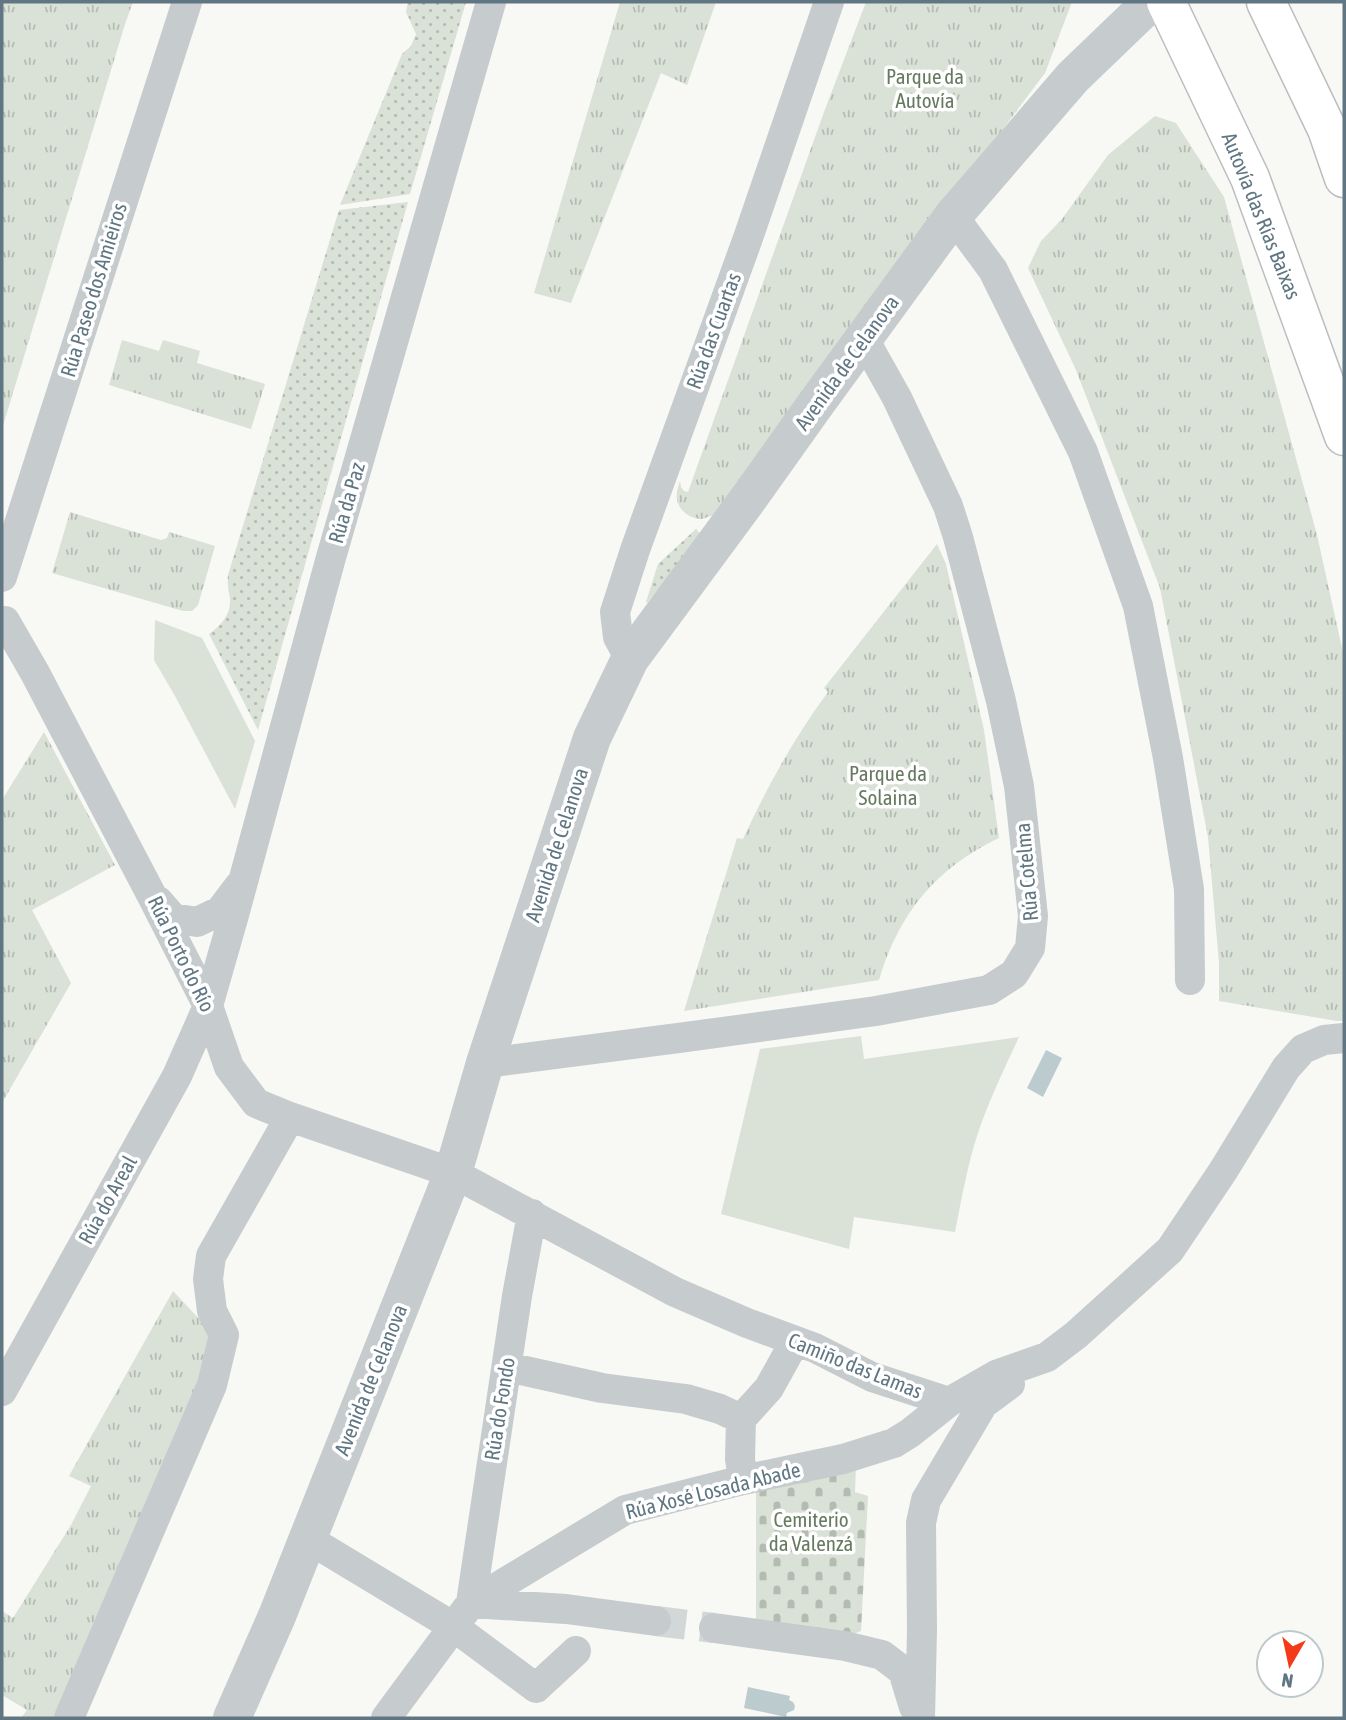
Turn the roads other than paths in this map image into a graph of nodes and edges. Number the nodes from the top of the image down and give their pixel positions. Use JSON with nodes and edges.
{"nodes":[{"id":1,"x":187,"y":2,"type":"edge"},
{"id":2,"x":491,"y":2,"type":"edge"},
{"id":3,"x":829,"y":2,"type":"edge"},
{"id":4,"x":1151,"y":2,"type":"edge"},
{"id":5,"x":1166,"y":2,"type":"edge"},
{"id":6,"x":1266,"y":2,"type":"edge"},
{"id":7,"x":1344,"y":178,"type":"edge"},
{"id":8,"x":953,"y":216,"type":"junction"},
{"id":9,"x":864,"y":339,"type":"junction"},
{"id":10,"x":1344,"y":436,"type":"edge"},
{"id":11,"x":2,"y":579,"type":"edge"},
{"id":12,"x":3,"y":621,"type":"edge"},
{"id":13,"x":2,"y":650,"type":"edge"},
{"id":14,"x":630,"y":659,"type":"junction"},
{"id":15,"x":35,"y":673,"type":"junction"},
{"id":16,"x":244,"y":880,"type":"junction"},
{"id":17,"x":151,"y":894,"type":"junction"},
{"id":18,"x":1190,"y":980,"type":"dead end"},
{"id":19,"x":208,"y":1006,"type":"junction"},
{"id":20,"x":1334,"y":1039,"type":"edge"},
{"id":21,"x":485,"y":1063,"type":"junction"},
{"id":22,"x":290,"y":1117,"type":"junction"},
{"id":23,"x":453,"y":1173,"type":"junction"},
{"id":24,"x":532,"y":1214,"type":"junction"},
{"id":25,"x":795,"y":1341,"type":"junction"},
{"id":26,"x":1047,"y":1357,"type":"junction"},
{"id":27,"x":507,"y":1367,"type":"junction"},
{"id":28,"x":2,"y":1391,"type":"edge"},
{"id":29,"x":949,"y":1402,"type":"junction"},
{"id":30,"x":741,"y":1419,"type":"junction"},
{"id":31,"x":743,"y":1480,"type":"junction"},
{"id":32,"x":308,"y":1539,"type":"junction"},
{"id":33,"x":463,"y":1615,"type":"junction"},
{"id":34,"x":656,"y":1621,"type":"tunnel mouth"},
{"id":35,"x":714,"y":1628,"type":"tunnel mouth"},
{"id":36,"x":576,"y":1651,"type":"dead end"},
{"id":37,"x":69,"y":1718,"type":"edge"},
{"id":38,"x":233,"y":1718,"type":"edge"},
{"id":39,"x":386,"y":1718,"type":"edge"},
{"id":40,"x":919,"y":1718,"type":"edge"}],
"edges":[{"from":1,"to":11,"type":"street","name":"Rúa Paseo dos Amieiros"},
{"from":2,"to":16,"type":"street","name":"Rúa da Paz"},
{"from":3,"to":14,"type":"street","name":"Rúa das Cuartas"},
{"from":4,"to":8,"type":"street","name":"Avenida de Celanova"},
{"from":5,"to":10,"type":"highway","name":"Autovía das Rías Baixas"},
{"from":6,"to":7,"type":"highway"},
{"from":8,"to":9,"type":"street","name":"Avenida de Celanova"},
{"from":8,"to":18,"type":"street"},
{"from":9,"to":14,"type":"street","name":"Avenida de Celanova"},
{"from":9,"to":21,"type":"street","name":"Rúa Cotelma"},
{"from":11,"to":12,"type":"street"},
{"from":12,"to":15,"type":"street","name":"Rúa Porto do Río"},
{"from":13,"to":15,"type":"street"},
{"from":14,"to":21,"type":"street","name":"Avenida de Celanova"},
{"from":15,"to":17,"type":"street","name":"Rúa Porto do Río"},
{"from":16,"to":17,"type":"street"},
{"from":16,"to":19,"type":"street","name":"Rúa da Paz"},
{"from":17,"to":19,"type":"street","name":"Rúa Porto do Río"},
{"from":19,"to":22,"type":"street","name":"Rúa Porto do Río"},
{"from":19,"to":28,"type":"street","name":"Rúa do Areal"},
{"from":20,"to":26,"type":"street","name":"Camiño das Lamas"},
{"from":21,"to":23,"type":"street","name":"Avenida de Celanova"},
{"from":22,"to":23,"type":"street","name":"Rúa Porto do Río"},
{"from":22,"to":37,"type":"street"},
{"from":23,"to":24,"type":"street","name":"Camiño das Lamas"},
{"from":23,"to":32,"type":"street","name":"Avenida de Celanova"},
{"from":24,"to":25,"type":"street","name":"Camiño das Lamas"},
{"from":24,"to":27,"type":"street","name":"Rúa do Fondo"},
{"from":25,"to":29,"type":"street","name":"Camiño das Lamas"},
{"from":25,"to":30,"type":"street"},
{"from":26,"to":29,"type":"street","name":"Camiño das Lamas"},
{"from":26,"to":40,"type":"street"},
{"from":27,"to":30,"type":"street"},
{"from":27,"to":33,"type":"street","name":"Rúa do Fondo"},
{"from":29,"to":31,"type":"street","name":"Rúa Xosé Losada Abade"},
{"from":30,"to":31,"type":"street"},
{"from":31,"to":33,"type":"street","name":"Rúa Xosé Losada Abade"},
{"from":32,"to":33,"type":"street"},
{"from":32,"to":38,"type":"street","name":"Avenida de Celanova"},
{"from":33,"to":34,"type":"street"},
{"from":33,"to":36,"type":"street"},
{"from":33,"to":39,"type":"street"},
{"from":35,"to":40,"type":"street"}]}
